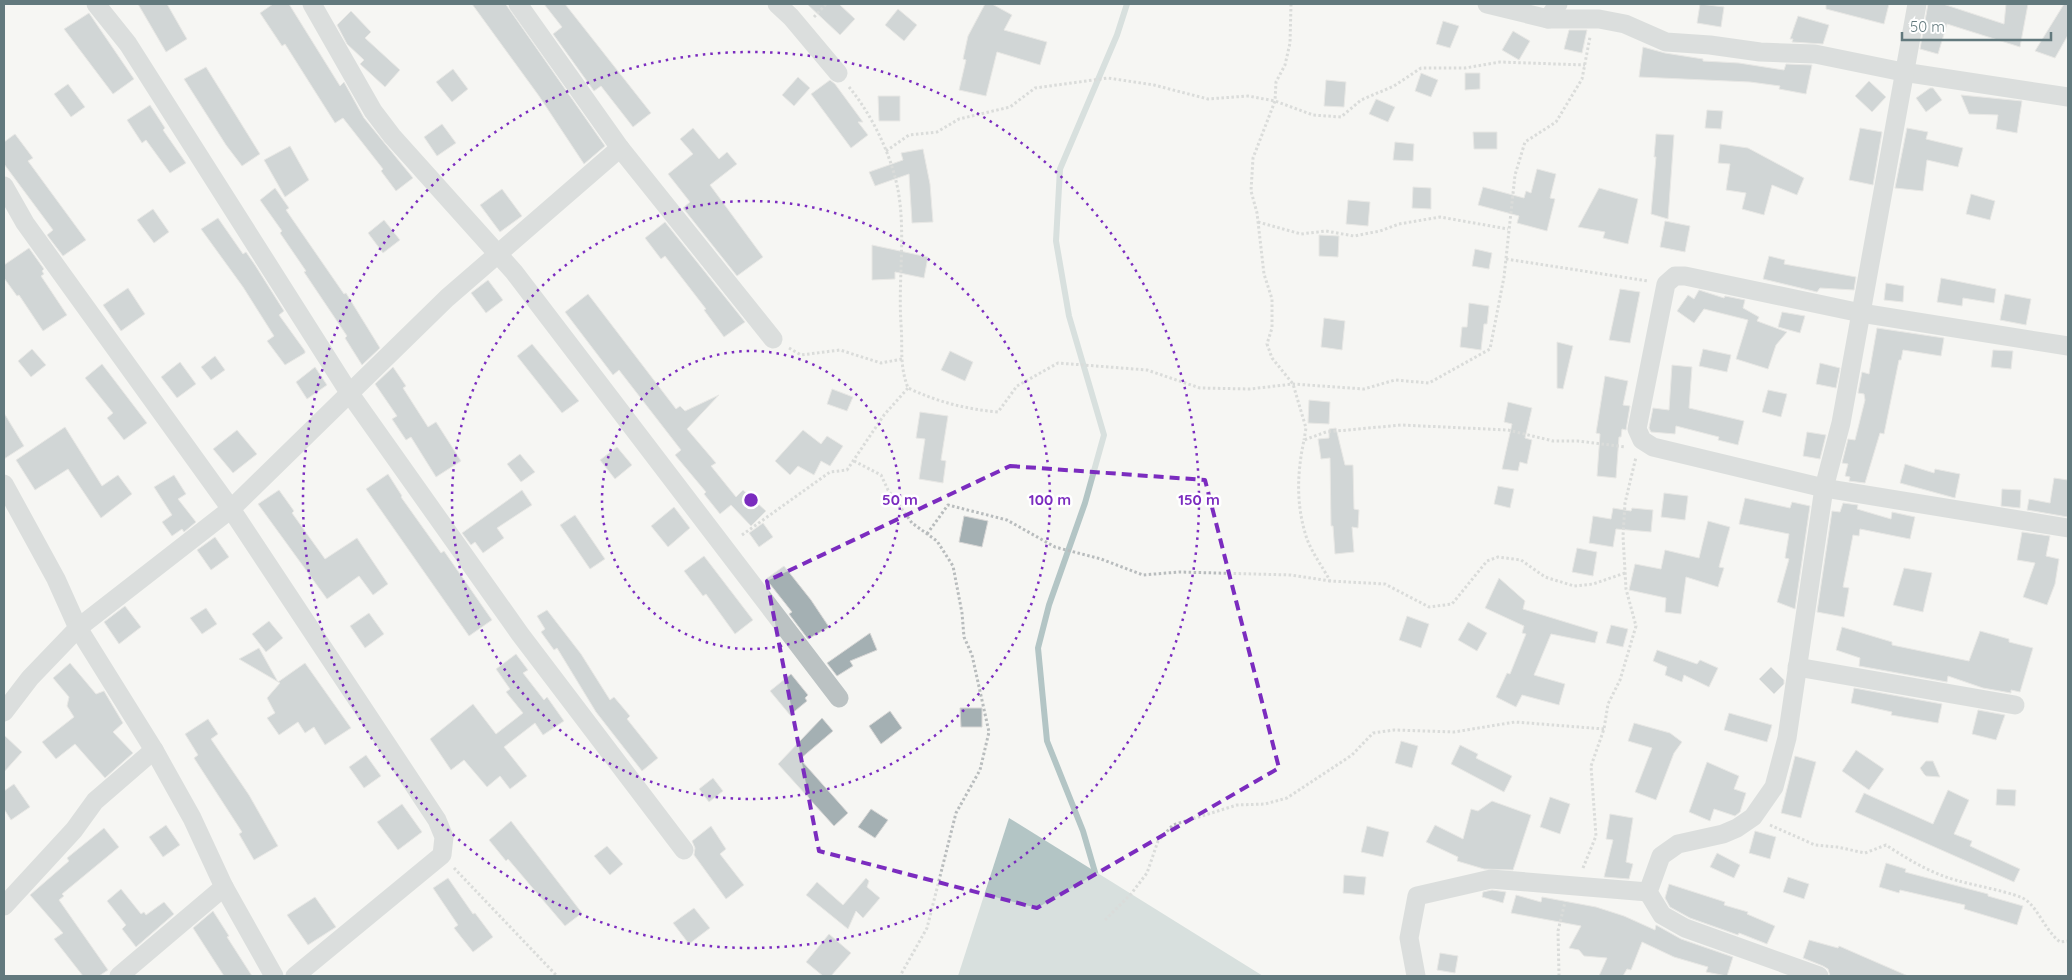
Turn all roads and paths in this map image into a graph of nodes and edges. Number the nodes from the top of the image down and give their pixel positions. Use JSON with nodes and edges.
{"nodes":[{"id":1,"x":96,"y":4,"type":"edge"},
{"id":2,"x":312,"y":4,"type":"edge"},
{"id":3,"x":518,"y":4,"type":"edge"},
{"id":4,"x":777,"y":4,"type":"edge"},
{"id":5,"x":1291,"y":4,"type":"edge"},
{"id":6,"x":1487,"y":4,"type":"edge"},
{"id":7,"x":1917,"y":4,"type":"edge"},
{"id":8,"x":1553,"y":11,"type":"edge"},
{"id":9,"x":1599,"y":19,"type":"junction"},
{"id":10,"x":1584,"y":66,"type":"junction"},
{"id":11,"x":1903,"y":72,"type":"junction"},
{"id":12,"x":838,"y":73,"type":"joint"},
{"id":13,"x":2068,"y":97,"type":"edge"},
{"id":14,"x":1275,"y":101,"type":"junction"},
{"id":15,"x":620,"y":148,"type":"junction"},
{"id":16,"x":886,"y":151,"type":"junction"},
{"id":17,"x":4,"y":186,"type":"edge"},
{"id":18,"x":1258,"y":222,"type":"junction"},
{"id":19,"x":1509,"y":229,"type":"junction"},
{"id":20,"x":498,"y":254,"type":"junction"},
{"id":21,"x":1506,"y":259,"type":"junction"},
{"id":22,"x":1666,"y":284,"type":"junction"},
{"id":23,"x":1861,"y":313,"type":"junction"},
{"id":24,"x":773,"y":339,"type":"joint"},
{"id":25,"x":2068,"y":346,"type":"edge"},
{"id":26,"x":902,"y":359,"type":"junction"},
{"id":27,"x":1294,"y":384,"type":"junction"},
{"id":28,"x":908,"y":388,"type":"junction"},
{"id":29,"x":350,"y":394,"type":"junction"},
{"id":30,"x":1304,"y":440,"type":"junction"},
{"id":31,"x":1640,"y":444,"type":"junction"},
{"id":32,"x":854,"y":461,"type":"junction"},
{"id":33,"x":4,"y":484,"type":"edge"},
{"id":34,"x":1824,"y":488,"type":"junction"},
{"id":35,"x":231,"y":509,"type":"junction"},
{"id":36,"x":2068,"y":528,"type":"edge"},
{"id":37,"x":927,"y":534,"type":"junction"},
{"id":38,"x":742,"y":535,"type":"dead end"},
{"id":39,"x":1625,"y":573,"type":"junction"},
{"id":40,"x":1330,"y":581,"type":"junction"},
{"id":41,"x":78,"y":628,"type":"junction"},
{"id":42,"x":1797,"y":667,"type":"junction"},
{"id":43,"x":839,"y":698,"type":"dead end"},
{"id":44,"x":2015,"y":705,"type":"dead end"},
{"id":45,"x":4,"y":712,"type":"edge"},
{"id":46,"x":1604,"y":728,"type":"junction"},
{"id":47,"x":154,"y":750,"type":"junction"},
{"id":48,"x":1753,"y":817,"type":"junction"},
{"id":49,"x":684,"y":850,"type":"dead end"},
{"id":50,"x":442,"y":855,"type":"junction"},
{"id":51,"x":1574,"y":886,"type":"junction"},
{"id":52,"x":224,"y":887,"type":"junction"},
{"id":53,"x":1648,"y":892,"type":"junction"},
{"id":54,"x":4,"y":906,"type":"edge"},
{"id":55,"x":1105,"y":920,"type":"dead end"},
{"id":56,"x":2068,"y":940,"type":"edge"},
{"id":57,"x":119,"y":976,"type":"edge"},
{"id":58,"x":274,"y":976,"type":"edge"},
{"id":59,"x":295,"y":976,"type":"edge"},
{"id":60,"x":557,"y":976,"type":"edge"},
{"id":61,"x":900,"y":976,"type":"edge"},
{"id":62,"x":1416,"y":976,"type":"edge"},
{"id":63,"x":1559,"y":976,"type":"edge"},
{"id":64,"x":1819,"y":976,"type":"edge"}],
"edges":[{"from":1,"to":29,"type":"street"},
{"from":2,"to":20,"type":"street"},
{"from":3,"to":15,"type":"street"},
{"from":4,"to":12,"type":"street"},
{"from":5,"to":14,"type":"path"},
{"from":6,"to":8,"type":"street"},
{"from":7,"to":11,"type":"street"},
{"from":8,"to":9,"type":"street"},
{"from":9,"to":10,"type":"path"},
{"from":9,"to":11,"type":"street"},
{"from":10,"to":14,"type":"path"},
{"from":10,"to":19,"type":"path"},
{"from":11,"to":13,"type":"street"},
{"from":11,"to":23,"type":"street"},
{"from":12,"to":16,"type":"path"},
{"from":14,"to":16,"type":"path"},
{"from":14,"to":18,"type":"path"},
{"from":15,"to":20,"type":"street"},
{"from":15,"to":24,"type":"street"},
{"from":16,"to":26,"type":"path"},
{"from":17,"to":35,"type":"street"},
{"from":18,"to":19,"type":"path"},
{"from":18,"to":27,"type":"path"},
{"from":19,"to":21,"type":"path"},
{"from":20,"to":29,"type":"street"},
{"from":20,"to":43,"type":"street"},
{"from":21,"to":22,"type":"path"},
{"from":21,"to":27,"type":"path"},
{"from":22,"to":23,"type":"street"},
{"from":22,"to":31,"type":"street"},
{"from":23,"to":25,"type":"street"},
{"from":23,"to":34,"type":"street"},
{"from":24,"to":26,"type":"path"},
{"from":26,"to":28,"type":"path"},
{"from":27,"to":28,"type":"path"},
{"from":27,"to":30,"type":"path"},
{"from":28,"to":32,"type":"path"},
{"from":29,"to":35,"type":"street"},
{"from":29,"to":49,"type":"street"},
{"from":30,"to":31,"type":"path"},
{"from":30,"to":40,"type":"path"},
{"from":31,"to":34,"type":"street"},
{"from":31,"to":39,"type":"path"},
{"from":32,"to":37,"type":"path"},
{"from":32,"to":38,"type":"path"},
{"from":33,"to":41,"type":"street"},
{"from":34,"to":36,"type":"street"},
{"from":34,"to":42,"type":"street"},
{"from":35,"to":41,"type":"street"},
{"from":35,"to":50,"type":"street"},
{"from":37,"to":40,"type":"path"},
{"from":37,"to":61,"type":"path"},
{"from":39,"to":40,"type":"path"},
{"from":39,"to":46,"type":"path"},
{"from":41,"to":45,"type":"street"},
{"from":41,"to":47,"type":"street"},
{"from":42,"to":44,"type":"street"},
{"from":42,"to":48,"type":"street"},
{"from":46,"to":51,"type":"path"},
{"from":46,"to":55,"type":"path"},
{"from":47,"to":52,"type":"street"},
{"from":47,"to":54,"type":"street"},
{"from":48,"to":53,"type":"street"},
{"from":48,"to":56,"type":"path"},
{"from":50,"to":59,"type":"street"},
{"from":50,"to":60,"type":"path"},
{"from":51,"to":53,"type":"street"},
{"from":51,"to":62,"type":"street"},
{"from":51,"to":63,"type":"path"},
{"from":52,"to":57,"type":"street"},
{"from":52,"to":58,"type":"street"},
{"from":53,"to":64,"type":"street"}]}
